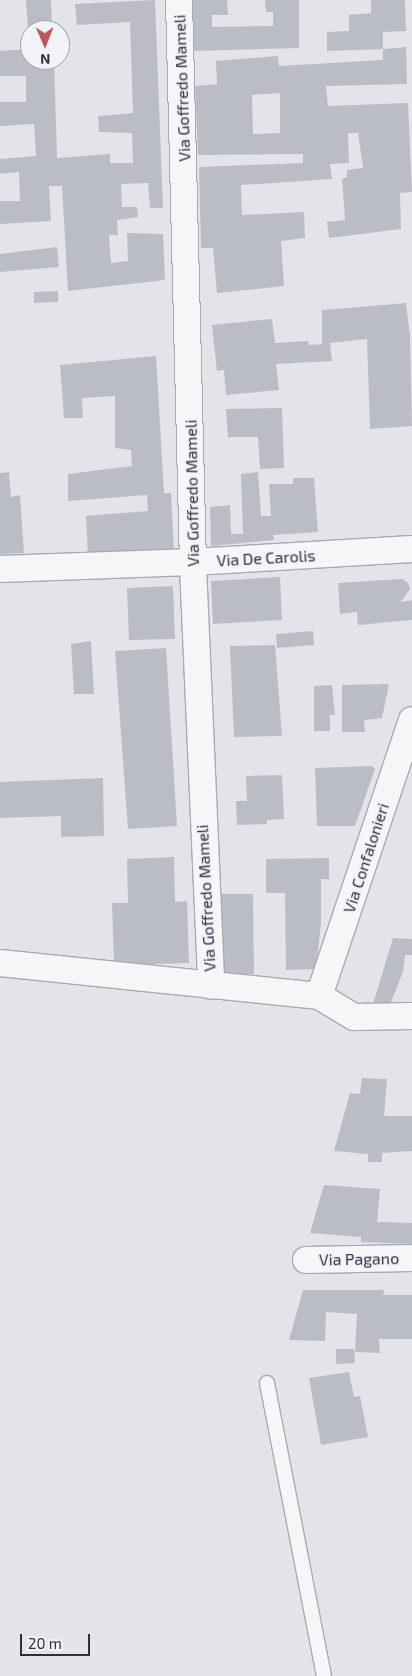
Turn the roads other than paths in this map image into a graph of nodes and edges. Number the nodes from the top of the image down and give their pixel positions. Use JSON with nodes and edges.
{"nodes":[{"id":1,"x":179,"y":0,"type":"edge"},
{"id":2,"x":412,"y":549,"type":"edge"},
{"id":3,"x":193,"y":562,"type":"junction"},
{"id":4,"x":0,"y":569,"type":"edge"},
{"id":5,"x":412,"y":720,"type":"edge"},
{"id":6,"x":0,"y":963,"type":"edge"},
{"id":7,"x":211,"y":986,"type":"junction"},
{"id":8,"x":319,"y":996,"type":"junction"},
{"id":9,"x":412,"y":1016,"type":"edge"},
{"id":10,"x":412,"y":1258,"type":"edge"},
{"id":11,"x":306,"y":1260,"type":"dead end"},
{"id":12,"x":267,"y":1383,"type":"dead end"},
{"id":13,"x":324,"y":1676,"type":"edge"}],
"edges":[{"from":1,"to":3,"type":"street","name":"Via Goffredo Mameli"},
{"from":2,"to":3,"type":"street","name":"Via De Carolis"},
{"from":3,"to":4,"type":"street","name":"Via De Carolis"},
{"from":3,"to":7,"type":"street","name":"Via Goffredo Mameli"},
{"from":5,"to":8,"type":"street","name":"Via Confalonieri"},
{"from":6,"to":7,"type":"street"},
{"from":7,"to":8,"type":"street"},
{"from":8,"to":9,"type":"street"},
{"from":10,"to":11,"type":"street","name":"Via Pagano"},
{"from":12,"to":13,"type":"lane"}]}
